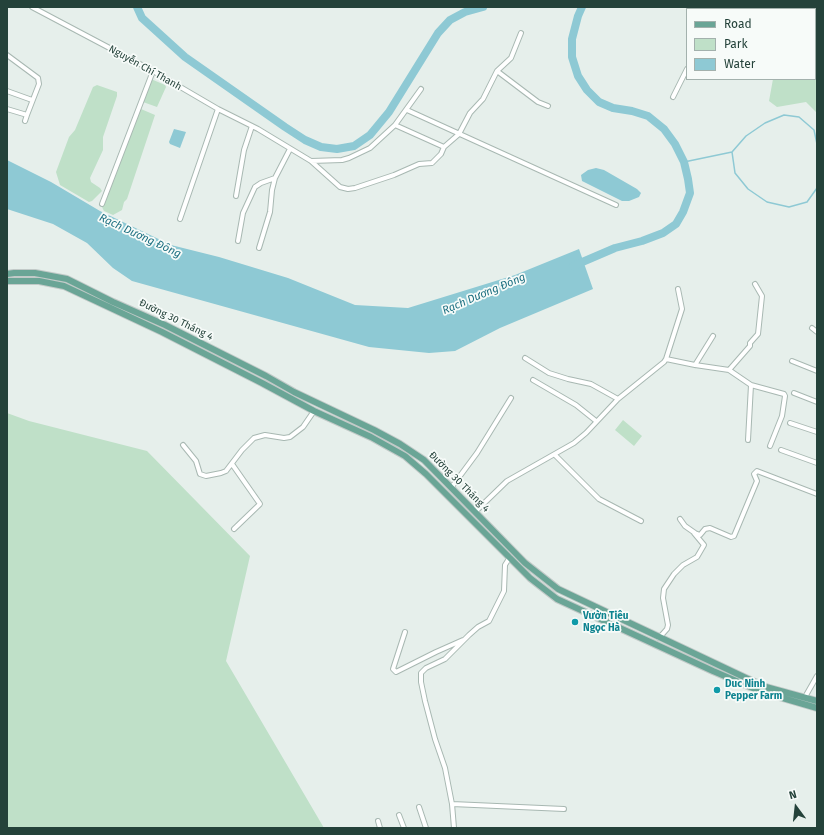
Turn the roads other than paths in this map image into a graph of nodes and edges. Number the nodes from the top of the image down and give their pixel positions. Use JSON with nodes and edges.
{"nodes":[{"id":1,"x":32,"y":7,"type":"edge"},
{"id":2,"x":44,"y":7,"type":"edge"},
{"id":3,"x":42,"y":12,"type":"junction"},
{"id":4,"x":520,"y":33,"type":"dead end"},
{"id":5,"x":7,"y":55,"type":"edge"},
{"id":6,"x":153,"y":71,"type":"junction"},
{"id":7,"x":497,"y":71,"type":"junction"},
{"id":8,"x":686,"y":71,"type":"edge"},
{"id":9,"x":421,"y":89,"type":"dead end"},
{"id":10,"x":7,"y":91,"type":"edge"},
{"id":11,"x":673,"y":97,"type":"dead end"},
{"id":12,"x":32,"y":100,"type":"junction"},
{"id":13,"x":548,"y":106,"type":"dead end"},
{"id":14,"x":7,"y":109,"type":"edge"},
{"id":15,"x":218,"y":109,"type":"junction"},
{"id":16,"x":407,"y":110,"type":"junction"},
{"id":17,"x":27,"y":115,"type":"junction"},
{"id":18,"x":24,"y":121,"type":"dead end"},
{"id":19,"x":395,"y":125,"type":"junction"},
{"id":20,"x":252,"y":126,"type":"junction"},
{"id":21,"x":459,"y":134,"type":"junction"},
{"id":22,"x":444,"y":147,"type":"junction"},
{"id":23,"x":290,"y":149,"type":"junction"},
{"id":24,"x":310,"y":161,"type":"junction"},
{"id":25,"x":275,"y":178,"type":"junction"},
{"id":26,"x":236,"y":196,"type":"dead end"},
{"id":27,"x":102,"y":204,"type":"dead end"},
{"id":28,"x":616,"y":205,"type":"dead end"},
{"id":29,"x":180,"y":219,"type":"dead end"},
{"id":30,"x":238,"y":241,"type":"dead end"},
{"id":31,"x":260,"y":248,"type":"dead end"},
{"id":32,"x":7,"y":274,"type":"edge"},
{"id":33,"x":67,"y":279,"type":"junction"},
{"id":34,"x":7,"y":281,"type":"edge"},
{"id":35,"x":755,"y":284,"type":"dead end"},
{"id":36,"x":64,"y":286,"type":"junction"},
{"id":37,"x":678,"y":289,"type":"dead end"},
{"id":38,"x":166,"y":325,"type":"junction"},
{"id":39,"x":812,"y":328,"type":"dead end"},
{"id":40,"x":162,"y":332,"type":"junction"},
{"id":41,"x":817,"y":332,"type":"edge"},
{"id":42,"x":713,"y":336,"type":"dead end"},
{"id":43,"x":525,"y":358,"type":"dead end"},
{"id":44,"x":666,"y":359,"type":"junction"},
{"id":45,"x":792,"y":361,"type":"dead end"},
{"id":46,"x":695,"y":366,"type":"junction"},
{"id":47,"x":729,"y":370,"type":"junction"},
{"id":48,"x":817,"y":371,"type":"edge"},
{"id":49,"x":266,"y":376,"type":"junction"},
{"id":50,"x":533,"y":380,"type":"dead end"},
{"id":51,"x":262,"y":382,"type":"junction"},
{"id":52,"x":751,"y":385,"type":"junction"},
{"id":53,"x":794,"y":393,"type":"dead end"},
{"id":54,"x":511,"y":398,"type":"dead end"},
{"id":55,"x":618,"y":399,"type":"junction"},
{"id":56,"x":817,"y":402,"type":"edge"},
{"id":57,"x":314,"y":411,"type":"junction"},
{"id":58,"x":596,"y":421,"type":"junction"},
{"id":59,"x":790,"y":423,"type":"dead end"},
{"id":60,"x":374,"y":430,"type":"junction"},
{"id":61,"x":817,"y":432,"type":"edge"},
{"id":62,"x":370,"y":437,"type":"junction"},
{"id":63,"x":748,"y":440,"type":"dead end"},
{"id":64,"x":183,"y":445,"type":"dead end"},
{"id":65,"x":770,"y":446,"type":"dead end"},
{"id":66,"x":781,"y":450,"type":"dead end"},
{"id":67,"x":555,"y":455,"type":"junction"},
{"id":68,"x":817,"y":463,"type":"edge"},
{"id":69,"x":232,"y":464,"type":"junction"},
{"id":70,"x":451,"y":488,"type":"junction"},
{"id":71,"x":817,"y":494,"type":"edge"},
{"id":72,"x":475,"y":512,"type":"junction"},
{"id":73,"x":470,"y":517,"type":"junction"},
{"id":74,"x":680,"y":518,"type":"dead end"},
{"id":75,"x":641,"y":521,"type":"dead end"},
{"id":76,"x":234,"y":529,"type":"dead end"},
{"id":77,"x":694,"y":532,"type":"junction"},
{"id":78,"x":510,"y":557,"type":"junction"},
{"id":79,"x":578,"y":600,"type":"junction"},
{"id":80,"x":574,"y":607,"type":"junction"},
{"id":81,"x":638,"y":628,"type":"junction"},
{"id":82,"x":405,"y":632,"type":"dead end"},
{"id":83,"x":635,"y":634,"type":"junction"},
{"id":84,"x":659,"y":638,"type":"junction"},
{"id":85,"x":464,"y":640,"type":"junction"},
{"id":86,"x":817,"y":676,"type":"edge"},
{"id":87,"x":805,"y":697,"type":"junction"},
{"id":88,"x":817,"y":701,"type":"edge"},
{"id":89,"x":803,"y":705,"type":"junction"},
{"id":90,"x":817,"y":708,"type":"edge"},
{"id":91,"x":452,"y":804,"type":"junction"},
{"id":92,"x":418,"y":808,"type":"dead end"},
{"id":93,"x":564,"y":809,"type":"dead end"},
{"id":94,"x":399,"y":815,"type":"dead end"},
{"id":95,"x":378,"y":821,"type":"dead end"},
{"id":96,"x":380,"y":828,"type":"edge"},
{"id":97,"x":404,"y":828,"type":"edge"},
{"id":98,"x":426,"y":828,"type":"edge"},
{"id":99,"x":454,"y":828,"type":"edge"}],
"edges":[{"from":1,"to":3,"type":"street","name":"Nguyễn Chí Thanh"},
{"from":2,"to":3,"type":"street"},
{"from":3,"to":6,"type":"street","name":"Nguyễn Chí Thanh"},
{"from":4,"to":7,"type":"street"},
{"from":5,"to":12,"type":"street"},
{"from":6,"to":15,"type":"street","name":"Nguyễn Chí Thanh"},
{"from":6,"to":27,"type":"street"},
{"from":7,"to":13,"type":"street"},
{"from":7,"to":21,"type":"street"},
{"from":8,"to":11,"type":"street"},
{"from":9,"to":16,"type":"street"},
{"from":10,"to":12,"type":"street"},
{"from":12,"to":17,"type":"street"},
{"from":14,"to":17,"type":"street"},
{"from":15,"to":20,"type":"street","name":"Nguyễn Chí Thanh"},
{"from":15,"to":29,"type":"street"},
{"from":16,"to":19,"type":"street"},
{"from":16,"to":21,"type":"street"},
{"from":17,"to":18,"type":"street"},
{"from":19,"to":22,"type":"street"},
{"from":19,"to":24,"type":"street"},
{"from":20,"to":23,"type":"street","name":"Nguyễn Chí Thanh"},
{"from":20,"to":26,"type":"street"},
{"from":21,"to":22,"type":"street","name":"Nguyễn Chí Thanh"},
{"from":21,"to":28,"type":"street"},
{"from":22,"to":24,"type":"street","name":"Nguyễn Chí Thanh"},
{"from":23,"to":24,"type":"street","name":"Nguyễn Chí Thanh"},
{"from":23,"to":25,"type":"street"},
{"from":25,"to":30,"type":"street"},
{"from":25,"to":31,"type":"street"},
{"from":32,"to":33,"type":"main road","name":"Đường 30 Tháng 4"},
{"from":33,"to":36,"type":"main road"},
{"from":33,"to":38,"type":"main road","name":"Đường 30 Tháng 4"},
{"from":34,"to":36,"type":"main road","name":"Đường 30 Tháng 4"},
{"from":35,"to":47,"type":"street"},
{"from":36,"to":40,"type":"main road","name":"Đường 30 Tháng 4"},
{"from":37,"to":44,"type":"street"},
{"from":38,"to":40,"type":"main road"},
{"from":38,"to":49,"type":"main road","name":"Đường 30 Tháng 4"},
{"from":39,"to":41,"type":"street"},
{"from":40,"to":51,"type":"main road","name":"Đường 30 Tháng 4"},
{"from":42,"to":46,"type":"street"},
{"from":43,"to":55,"type":"street"},
{"from":44,"to":46,"type":"street"},
{"from":44,"to":55,"type":"street"},
{"from":45,"to":48,"type":"street"},
{"from":46,"to":47,"type":"street"},
{"from":47,"to":52,"type":"street"},
{"from":49,"to":51,"type":"main road"},
{"from":49,"to":60,"type":"main road","name":"Đường 30 Tháng 4"},
{"from":50,"to":58,"type":"street"},
{"from":51,"to":57,"type":"main road","name":"Đường 30 Tháng 4"},
{"from":52,"to":63,"type":"street"},
{"from":52,"to":65,"type":"street"},
{"from":53,"to":56,"type":"street"},
{"from":54,"to":70,"type":"street"},
{"from":55,"to":58,"type":"street"},
{"from":57,"to":62,"type":"main road","name":"Đường 30 Tháng 4"},
{"from":57,"to":69,"type":"street"},
{"from":58,"to":67,"type":"street"},
{"from":59,"to":61,"type":"street"},
{"from":60,"to":62,"type":"main road"},
{"from":60,"to":70,"type":"main road","name":"Đường 30 Tháng 4"},
{"from":62,"to":73,"type":"main road","name":"Đường 30 Tháng 4"},
{"from":64,"to":69,"type":"street"},
{"from":66,"to":68,"type":"street"},
{"from":67,"to":72,"type":"street"},
{"from":67,"to":75,"type":"street"},
{"from":69,"to":76,"type":"street"},
{"from":70,"to":72,"type":"main road","name":"Đường 30 Tháng 4"},
{"from":71,"to":77,"type":"street"},
{"from":72,"to":73,"type":"main road"},
{"from":72,"to":79,"type":"main road","name":"Đường 30 Tháng 4"},
{"from":73,"to":78,"type":"main road","name":"Đường 30 Tháng 4"},
{"from":74,"to":77,"type":"street"},
{"from":77,"to":84,"type":"street"},
{"from":78,"to":80,"type":"main road","name":"Đường 30 Tháng 4"},
{"from":78,"to":85,"type":"street"},
{"from":79,"to":80,"type":"main road"},
{"from":79,"to":81,"type":"main road","name":"Đường 30 Tháng 4"},
{"from":80,"to":83,"type":"main road","name":"Đường 30 Tháng 4"},
{"from":81,"to":83,"type":"main road"},
{"from":81,"to":84,"type":"main road","name":"Đường 30 Tháng 4"},
{"from":82,"to":85,"type":"street"},
{"from":83,"to":89,"type":"main road","name":"Đường 30 Tháng 4"},
{"from":84,"to":87,"type":"main road","name":"Đường 30 Tháng 4"},
{"from":85,"to":91,"type":"street"},
{"from":86,"to":87,"type":"street"},
{"from":87,"to":88,"type":"main road","name":"Đường 30 Tháng 4"},
{"from":87,"to":89,"type":"main road"},
{"from":89,"to":90,"type":"main road","name":"Đường 30 Tháng 4"},
{"from":91,"to":93,"type":"street"},
{"from":91,"to":99,"type":"street"},
{"from":92,"to":98,"type":"street"},
{"from":94,"to":97,"type":"street"},
{"from":95,"to":96,"type":"street"}]}
